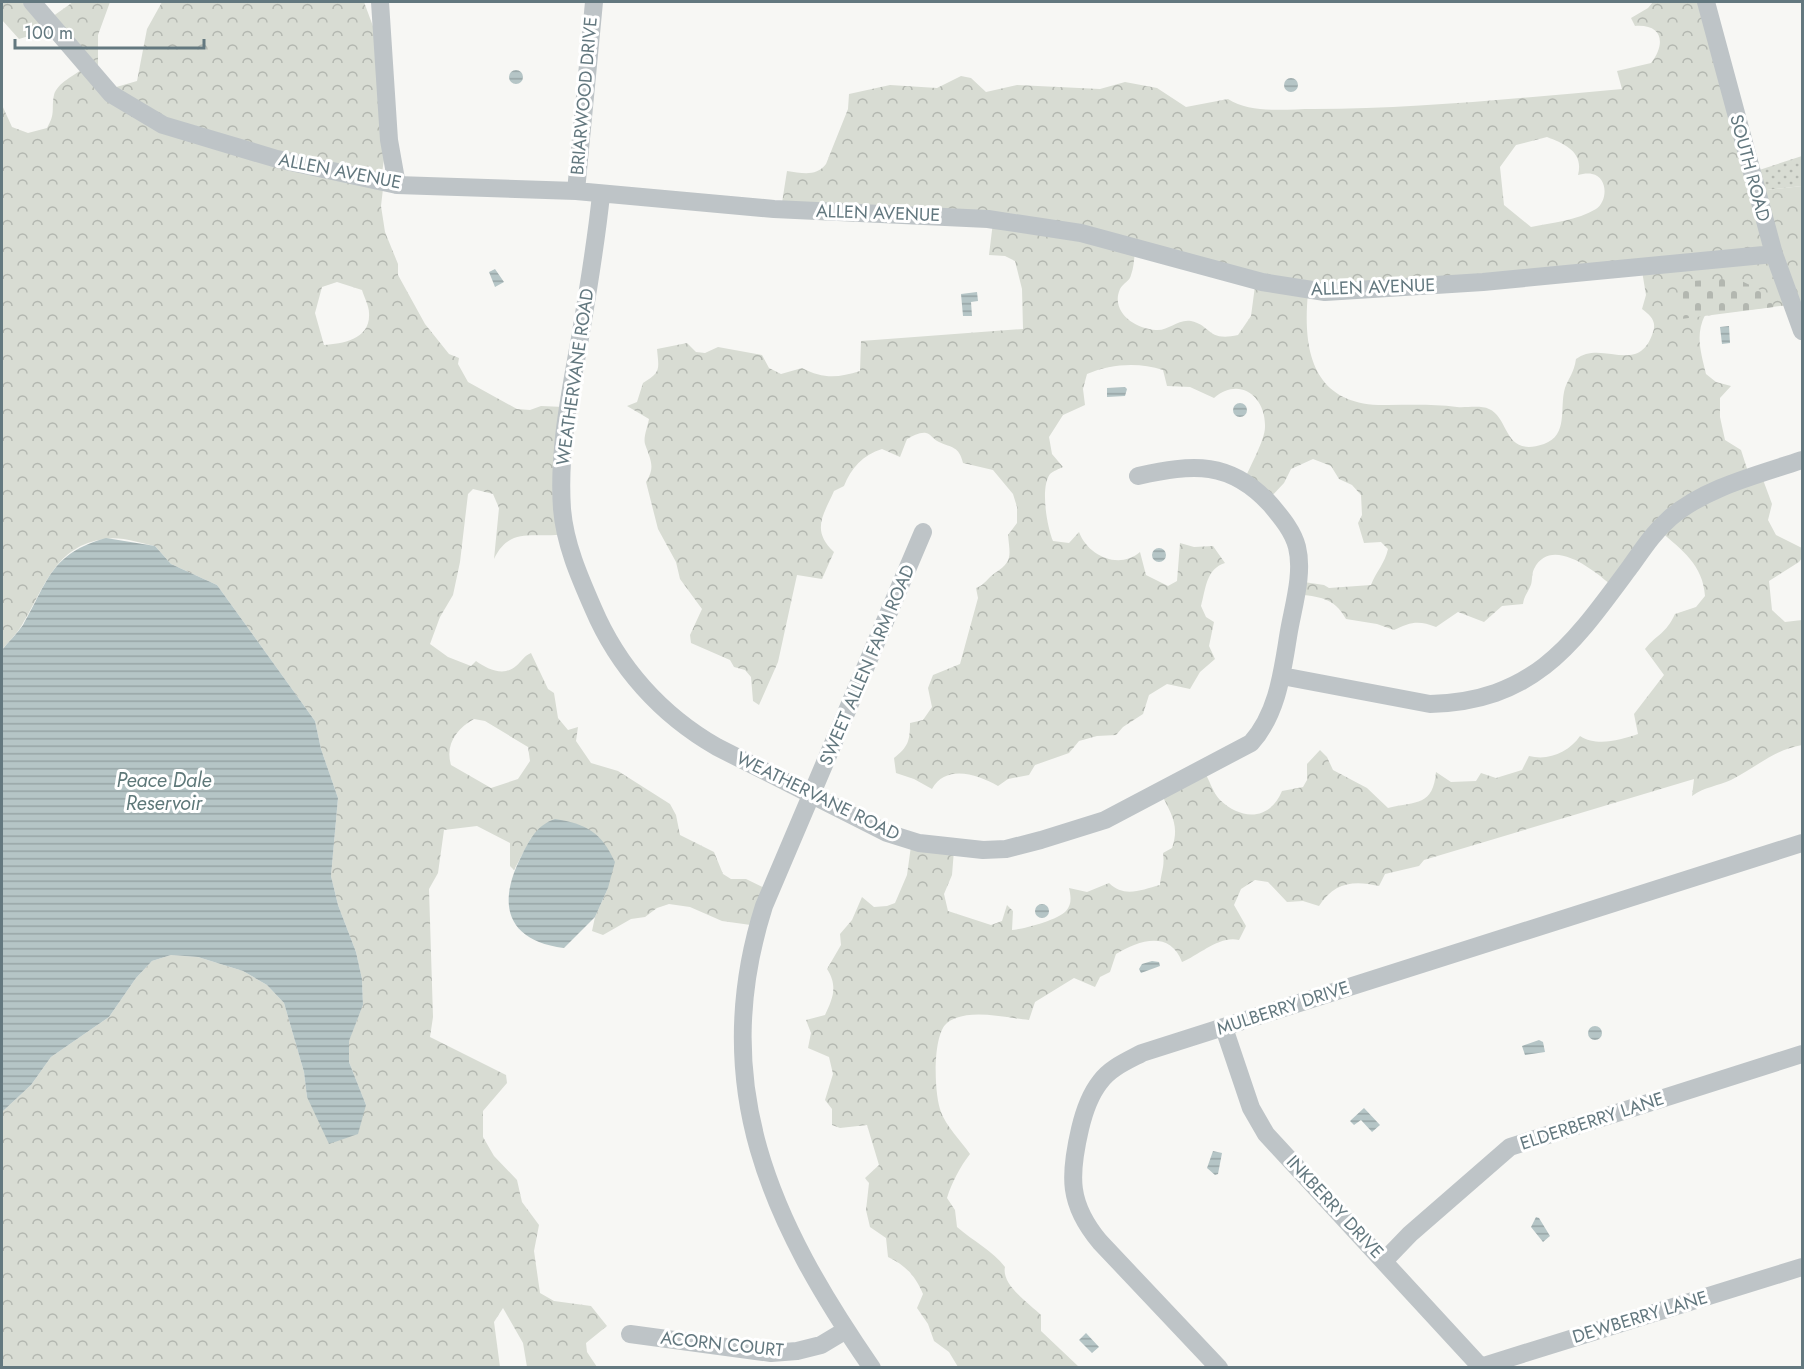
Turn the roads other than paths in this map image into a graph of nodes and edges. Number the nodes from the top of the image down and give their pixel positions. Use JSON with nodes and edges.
{"nodes":[{"id":1,"x":32,"y":2,"type":"edge"},
{"id":2,"x":380,"y":2,"type":"edge"},
{"id":3,"x":594,"y":2,"type":"edge"},
{"id":4,"x":1706,"y":2,"type":"edge"},
{"id":5,"x":397,"y":185,"type":"junction"},
{"id":6,"x":576,"y":191,"type":"junction"},
{"id":7,"x":601,"y":195,"type":"junction"},
{"id":8,"x":1774,"y":254,"type":"junction"},
{"id":9,"x":1803,"y":331,"type":"edge"},
{"id":10,"x":1803,"y":460,"type":"edge"},
{"id":11,"x":1138,"y":476,"type":"dead end"},
{"id":12,"x":923,"y":532,"type":"dead end"},
{"id":13,"x":1282,"y":676,"type":"junction"},
{"id":14,"x":814,"y":795,"type":"junction"},
{"id":15,"x":1803,"y":843,"type":"edge"},
{"id":16,"x":1224,"y":1028,"type":"junction"},
{"id":17,"x":1803,"y":1054,"type":"edge"},
{"id":18,"x":1384,"y":1261,"type":"junction"},
{"id":19,"x":1803,"y":1267,"type":"edge"},
{"id":20,"x":846,"y":1330,"type":"junction"},
{"id":21,"x":630,"y":1334,"type":"dead end"},
{"id":22,"x":1479,"y":1367,"type":"edge"},
{"id":23,"x":872,"y":1368,"type":"edge"},
{"id":24,"x":1219,"y":1368,"type":"edge"}],
"edges":[{"from":1,"to":5,"type":"street","name":"ALLEN AVENUE"},
{"from":2,"to":5,"type":"street"},
{"from":3,"to":6,"type":"street","name":"BRIARWOOD DRIVE"},
{"from":4,"to":8,"type":"street","name":"SOUTH ROAD"},
{"from":5,"to":6,"type":"street","name":"ALLEN AVENUE"},
{"from":6,"to":7,"type":"street","name":"ALLEN AVENUE"},
{"from":7,"to":8,"type":"street","name":"ALLEN AVENUE"},
{"from":7,"to":14,"type":"street","name":"WEATHERVANE ROAD"},
{"from":8,"to":9,"type":"street","name":"SOUTH ROAD"},
{"from":10,"to":13,"type":"street"},
{"from":11,"to":13,"type":"street","name":"WEATHERVANE ROAD"},
{"from":12,"to":14,"type":"street","name":"SWEET ALLEN FARM ROAD"},
{"from":13,"to":14,"type":"street","name":"WEATHERVANE ROAD"},
{"from":14,"to":20,"type":"street","name":"SWEET ALLEN FARM ROAD"},
{"from":15,"to":16,"type":"street","name":"MULBERRY DRIVE"},
{"from":16,"to":18,"type":"street","name":"INKBERRY DRIVE"},
{"from":16,"to":24,"type":"street","name":"MULBERRY DRIVE"},
{"from":17,"to":18,"type":"street","name":"ELDERBERRY LANE"},
{"from":18,"to":22,"type":"street","name":"INKBERRY DRIVE"},
{"from":19,"to":22,"type":"street","name":"DEWBERRY LANE"},
{"from":20,"to":21,"type":"street","name":"ACORN COURT"},
{"from":20,"to":23,"type":"street","name":"SWEET ALLEN FARM ROAD"}]}
